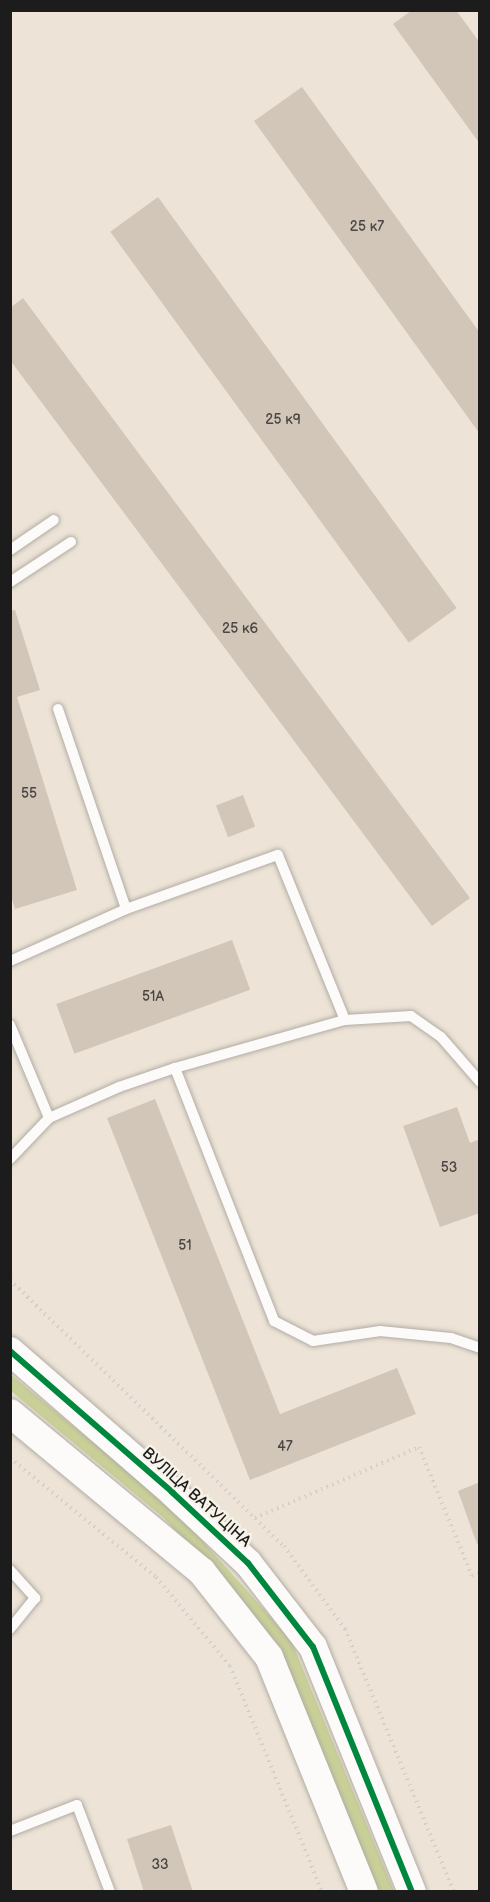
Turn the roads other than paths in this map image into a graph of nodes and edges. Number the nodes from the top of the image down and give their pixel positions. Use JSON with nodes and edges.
{"nodes":[{"id":1,"x":54,"y":520,"type":"dead end"},
{"id":2,"x":72,"y":542,"type":"dead end"},
{"id":3,"x":10,"y":550,"type":"edge"},
{"id":4,"x":10,"y":582,"type":"edge"},
{"id":5,"x":58,"y":709,"type":"dead end"},
{"id":6,"x":126,"y":909,"type":"junction"},
{"id":7,"x":10,"y":961,"type":"edge"},
{"id":8,"x":345,"y":1020,"type":"junction"},
{"id":9,"x":10,"y":1025,"type":"edge"},
{"id":10,"x":175,"y":1068,"type":"junction"},
{"id":11,"x":480,"y":1082,"type":"edge"},
{"id":12,"x":49,"y":1118,"type":"junction"},
{"id":13,"x":10,"y":1159,"type":"edge"},
{"id":14,"x":480,"y":1348,"type":"edge"},
{"id":15,"x":10,"y":1351,"type":"edge"},
{"id":16,"x":10,"y":1413,"type":"edge"},
{"id":17,"x":10,"y":1570,"type":"edge"},
{"id":18,"x":10,"y":1629,"type":"edge"},
{"id":19,"x":10,"y":1831,"type":"edge"},
{"id":20,"x":110,"y":1892,"type":"edge"},
{"id":21,"x":364,"y":1892,"type":"edge"},
{"id":22,"x":412,"y":1892,"type":"edge"}],
"edges":[{"from":1,"to":3,"type":"lane"},
{"from":2,"to":4,"type":"lane"},
{"from":5,"to":6,"type":"lane"},
{"from":6,"to":7,"type":"lane"},
{"from":6,"to":8,"type":"lane"},
{"from":8,"to":10,"type":"lane"},
{"from":8,"to":11,"type":"lane"},
{"from":9,"to":12,"type":"lane"},
{"from":10,"to":12,"type":"lane"},
{"from":10,"to":14,"type":"lane"},
{"from":12,"to":13,"type":"lane"},
{"from":15,"to":22,"type":"street","name":"ВУЛІЦА ВАТУЦІНА"},
{"from":16,"to":21,"type":"street"},
{"from":17,"to":18,"type":"lane"},
{"from":19,"to":20,"type":"lane"}]}
